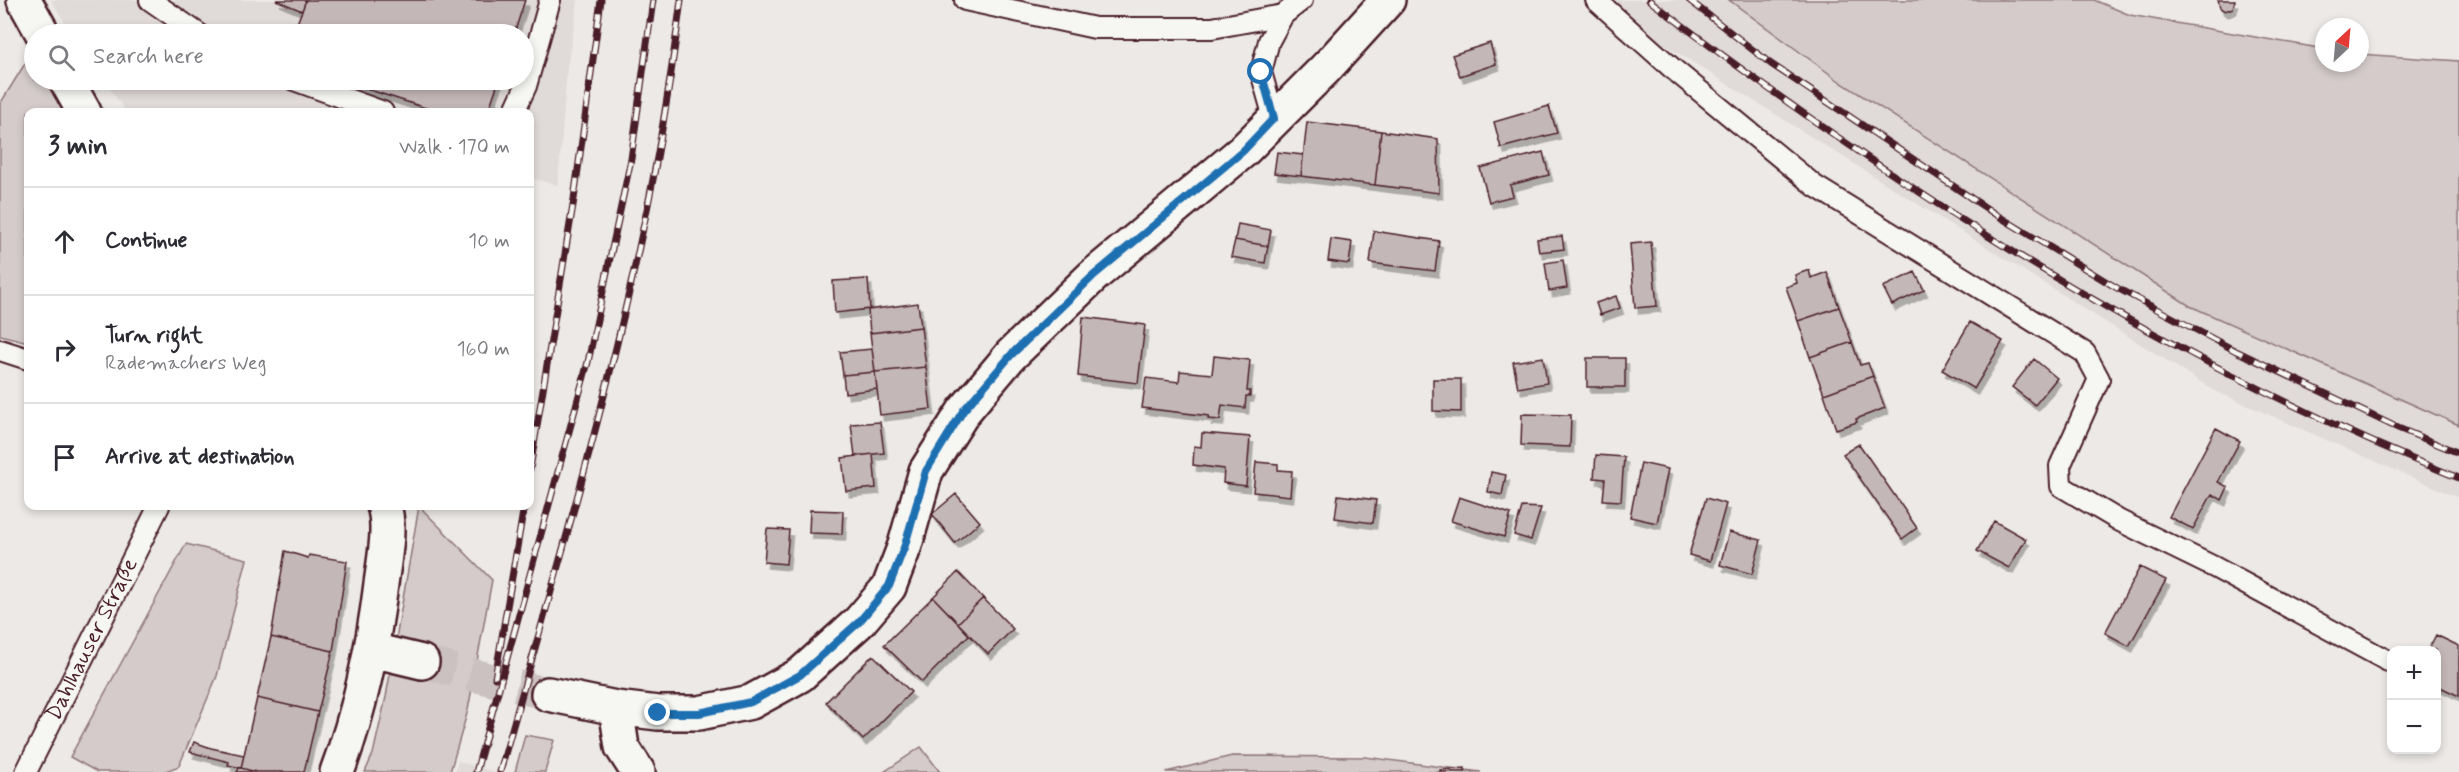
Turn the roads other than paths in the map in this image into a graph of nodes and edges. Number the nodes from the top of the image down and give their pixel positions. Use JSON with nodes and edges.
{"nodes":[{"id":1,"x":24,"y":0,"type":"edge"},
{"id":2,"x":150,"y":0,"type":"edge"},
{"id":3,"x":550,"y":0,"type":"edge"},
{"id":4,"x":965,"y":0,"type":"edge"},
{"id":5,"x":1302,"y":0,"type":"edge"},
{"id":6,"x":1388,"y":0,"type":"edge"},
{"id":7,"x":1596,"y":0,"type":"edge"},
{"id":8,"x":1283,"y":15,"type":"junction"},
{"id":9,"x":37,"y":24,"type":"edge"},
{"id":10,"x":185,"y":24,"type":"edge"},
{"id":11,"x":534,"y":57,"type":"edge"},
{"id":12,"x":72,"y":90,"type":"edge"},
{"id":13,"x":322,"y":90,"type":"edge"},
{"id":14,"x":524,"y":90,"type":"edge"},
{"id":15,"x":82,"y":108,"type":"edge"},
{"id":16,"x":373,"y":108,"type":"edge"},
{"id":17,"x":516,"y":108,"type":"edge"},
{"id":18,"x":1274,"y":118,"type":"junction"},
{"id":19,"x":0,"y":350,"type":"edge"},
{"id":20,"x":24,"y":358,"type":"edge"},
{"id":21,"x":157,"y":510,"type":"edge"},
{"id":22,"x":384,"y":510,"type":"edge"},
{"id":23,"x":372,"y":650,"type":"junction"},
{"id":24,"x":2387,"y":661,"type":"edge"},
{"id":25,"x":422,"y":662,"type":"tunnel mouth"},
{"id":26,"x":548,"y":694,"type":"tunnel mouth"},
{"id":27,"x":616,"y":708,"type":"junction"},
{"id":28,"x":26,"y":772,"type":"edge"},
{"id":29,"x":337,"y":772,"type":"edge"},
{"id":30,"x":638,"y":772,"type":"edge"}],
"edges":[{"from":1,"to":9,"type":"street"},
{"from":2,"to":10,"type":"lane"},
{"from":3,"to":11,"type":"lane"},
{"from":4,"to":8,"type":"lane"},
{"from":5,"to":8,"type":"lane"},
{"from":6,"to":18,"type":"street"},
{"from":7,"to":24,"type":"lane"},
{"from":8,"to":18,"type":"lane"},
{"from":12,"to":15,"type":"street"},
{"from":13,"to":16,"type":"lane"},
{"from":14,"to":17,"type":"lane"},
{"from":18,"to":27,"type":"street"},
{"from":19,"to":20,"type":"lane"},
{"from":21,"to":28,"type":"lane","name":"Dahlhauser Straße"},
{"from":22,"to":23,"type":"street"},
{"from":23,"to":25,"type":"street"},
{"from":23,"to":29,"type":"street"},
{"from":26,"to":27,"type":"street"},
{"from":27,"to":30,"type":"street"}]}
